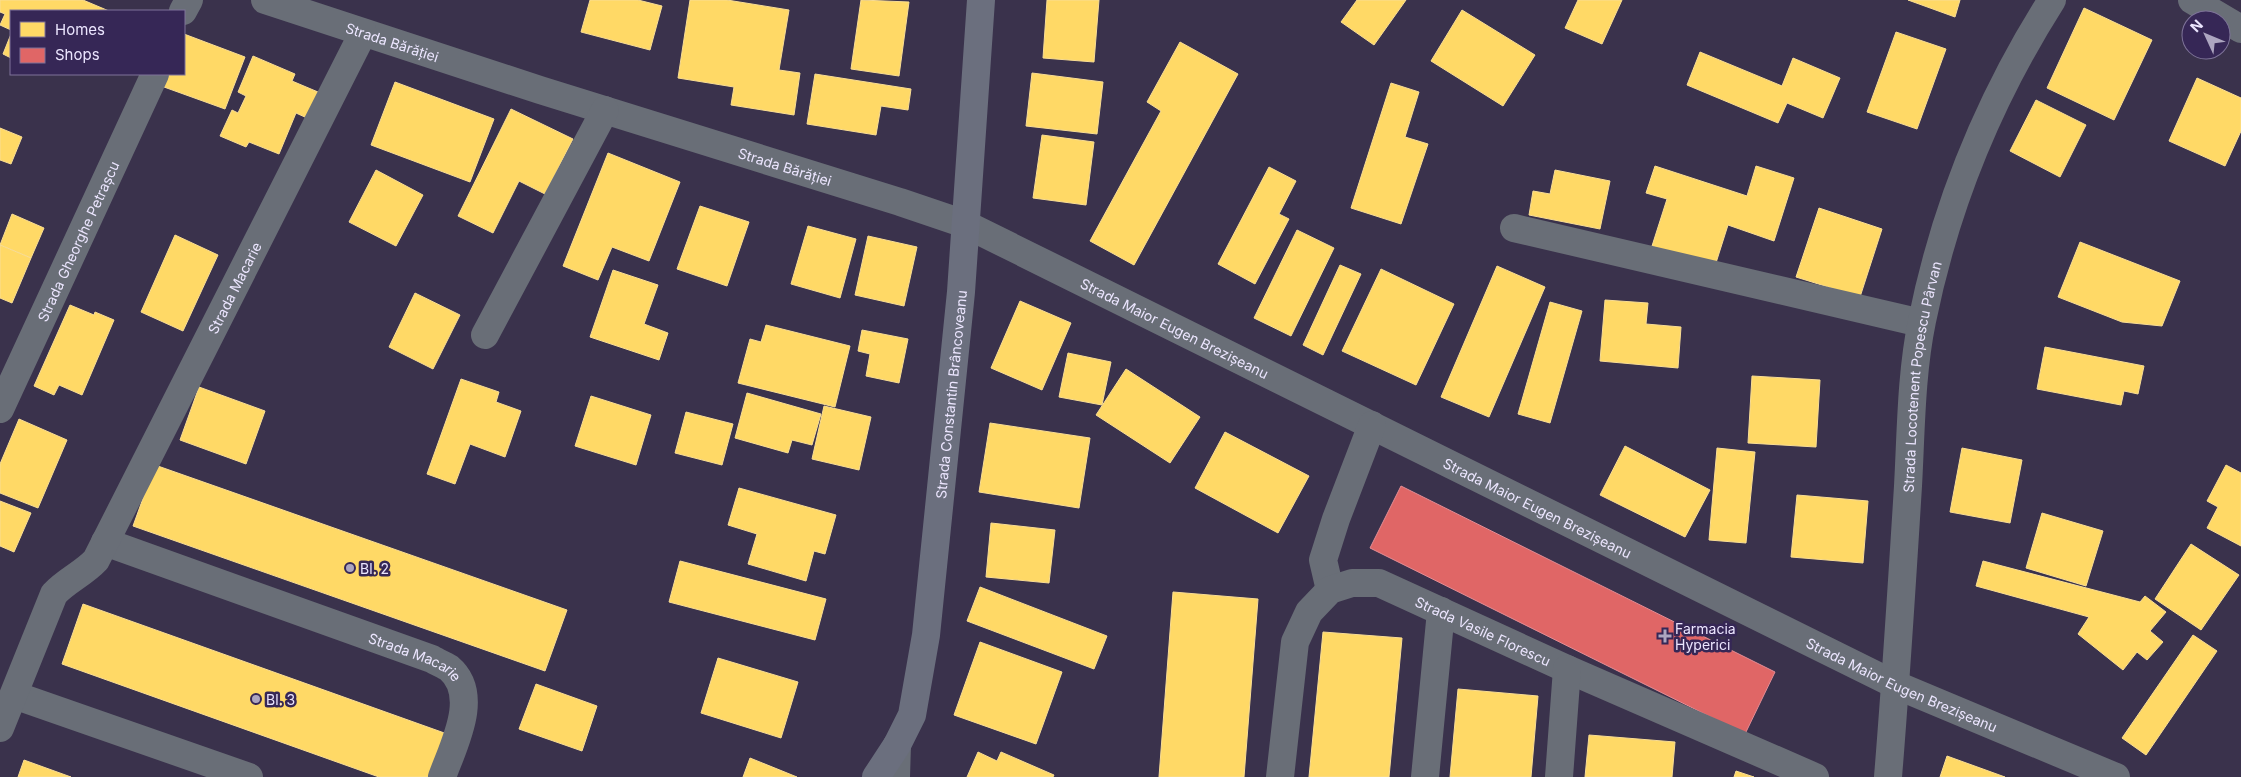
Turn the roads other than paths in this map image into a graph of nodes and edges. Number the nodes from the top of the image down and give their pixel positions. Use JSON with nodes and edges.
{"nodes":[{"id":1,"x":265,"y":0,"type":"edge"},
{"id":2,"x":981,"y":0,"type":"edge"},
{"id":3,"x":2052,"y":0,"type":"edge"},
{"id":4,"x":2192,"y":0,"type":"edge"},
{"id":5,"x":2241,"y":29,"type":"edge"},
{"id":6,"x":363,"y":33,"type":"junction"},
{"id":7,"x":155,"y":75,"type":"edge"},
{"id":8,"x":605,"y":110,"type":"junction"},
{"id":9,"x":966,"y":224,"type":"junction"},
{"id":10,"x":1514,"y":228,"type":"dead end"},
{"id":11,"x":1922,"y":323,"type":"junction"},
{"id":12,"x":485,"y":335,"type":"dead end"},
{"id":13,"x":0,"y":409,"type":"edge"},
{"id":14,"x":1372,"y":425,"type":"junction"},
{"id":15,"x":104,"y":542,"type":"junction"},
{"id":16,"x":1330,"y":590,"type":"junction"},
{"id":17,"x":1441,"y":611,"type":"junction"},
{"id":18,"x":1567,"y":669,"type":"junction"},
{"id":19,"x":1896,"y":685,"type":"junction"},
{"id":20,"x":14,"y":695,"type":"junction"},
{"id":21,"x":0,"y":728,"type":"edge"},
{"id":22,"x":897,"y":746,"type":"junction"},
{"id":23,"x":249,"y":777,"type":"edge"},
{"id":24,"x":442,"y":777,"type":"edge"},
{"id":25,"x":876,"y":777,"type":"edge"},
{"id":26,"x":896,"y":777,"type":"edge"},
{"id":27,"x":1280,"y":777,"type":"edge"},
{"id":28,"x":1425,"y":777,"type":"edge"},
{"id":29,"x":1559,"y":777,"type":"edge"},
{"id":30,"x":1815,"y":777,"type":"edge"},
{"id":31,"x":1888,"y":777,"type":"edge"},
{"id":32,"x":2116,"y":777,"type":"edge"}],
"edges":[{"from":1,"to":6,"type":"street","name":"Strada Bărăției"},
{"from":2,"to":9,"type":"main road","name":"Strada Constantin Brâncoveanu"},
{"from":3,"to":11,"type":"street","name":"Strada Locotenent Popescu Pârvan"},
{"from":4,"to":5,"type":"street"},
{"from":6,"to":8,"type":"street","name":"Strada Bărăției"},
{"from":6,"to":15,"type":"street","name":"Strada Macarie"},
{"from":7,"to":13,"type":"street","name":"Strada Gheorghe Petrașcu"},
{"from":8,"to":9,"type":"street","name":"Strada Bărăției"},
{"from":8,"to":12,"type":"street"},
{"from":9,"to":14,"type":"street","name":"Strada Maior Eugen Brezișeanu"},
{"from":9,"to":22,"type":"main road","name":"Strada Constantin Brâncoveanu"},
{"from":10,"to":11,"type":"street"},
{"from":11,"to":19,"type":"street","name":"Strada Locotenent Popescu Pârvan"},
{"from":14,"to":16,"type":"street"},
{"from":14,"to":19,"type":"street","name":"Strada Maior Eugen Brezișeanu"},
{"from":15,"to":20,"type":"street","name":"Strada Macarie"},
{"from":15,"to":24,"type":"street","name":"Strada Macarie"},
{"from":16,"to":17,"type":"street","name":"Strada Vasile Florescu"},
{"from":16,"to":27,"type":"street"},
{"from":17,"to":18,"type":"street","name":"Strada Vasile Florescu"},
{"from":17,"to":28,"type":"street"},
{"from":18,"to":29,"type":"street"},
{"from":18,"to":30,"type":"street","name":"Strada Vasile Florescu"},
{"from":19,"to":31,"type":"street","name":"Strada Locotenent Popescu Pârvan"},
{"from":19,"to":32,"type":"street","name":"Strada Maior Eugen Brezișeanu"},
{"from":20,"to":21,"type":"street","name":"Strada Macarie"},
{"from":20,"to":23,"type":"street"},
{"from":22,"to":25,"type":"main road","name":"Strada Constantin Brâncoveanu"},
{"from":22,"to":26,"type":"street"}]}
